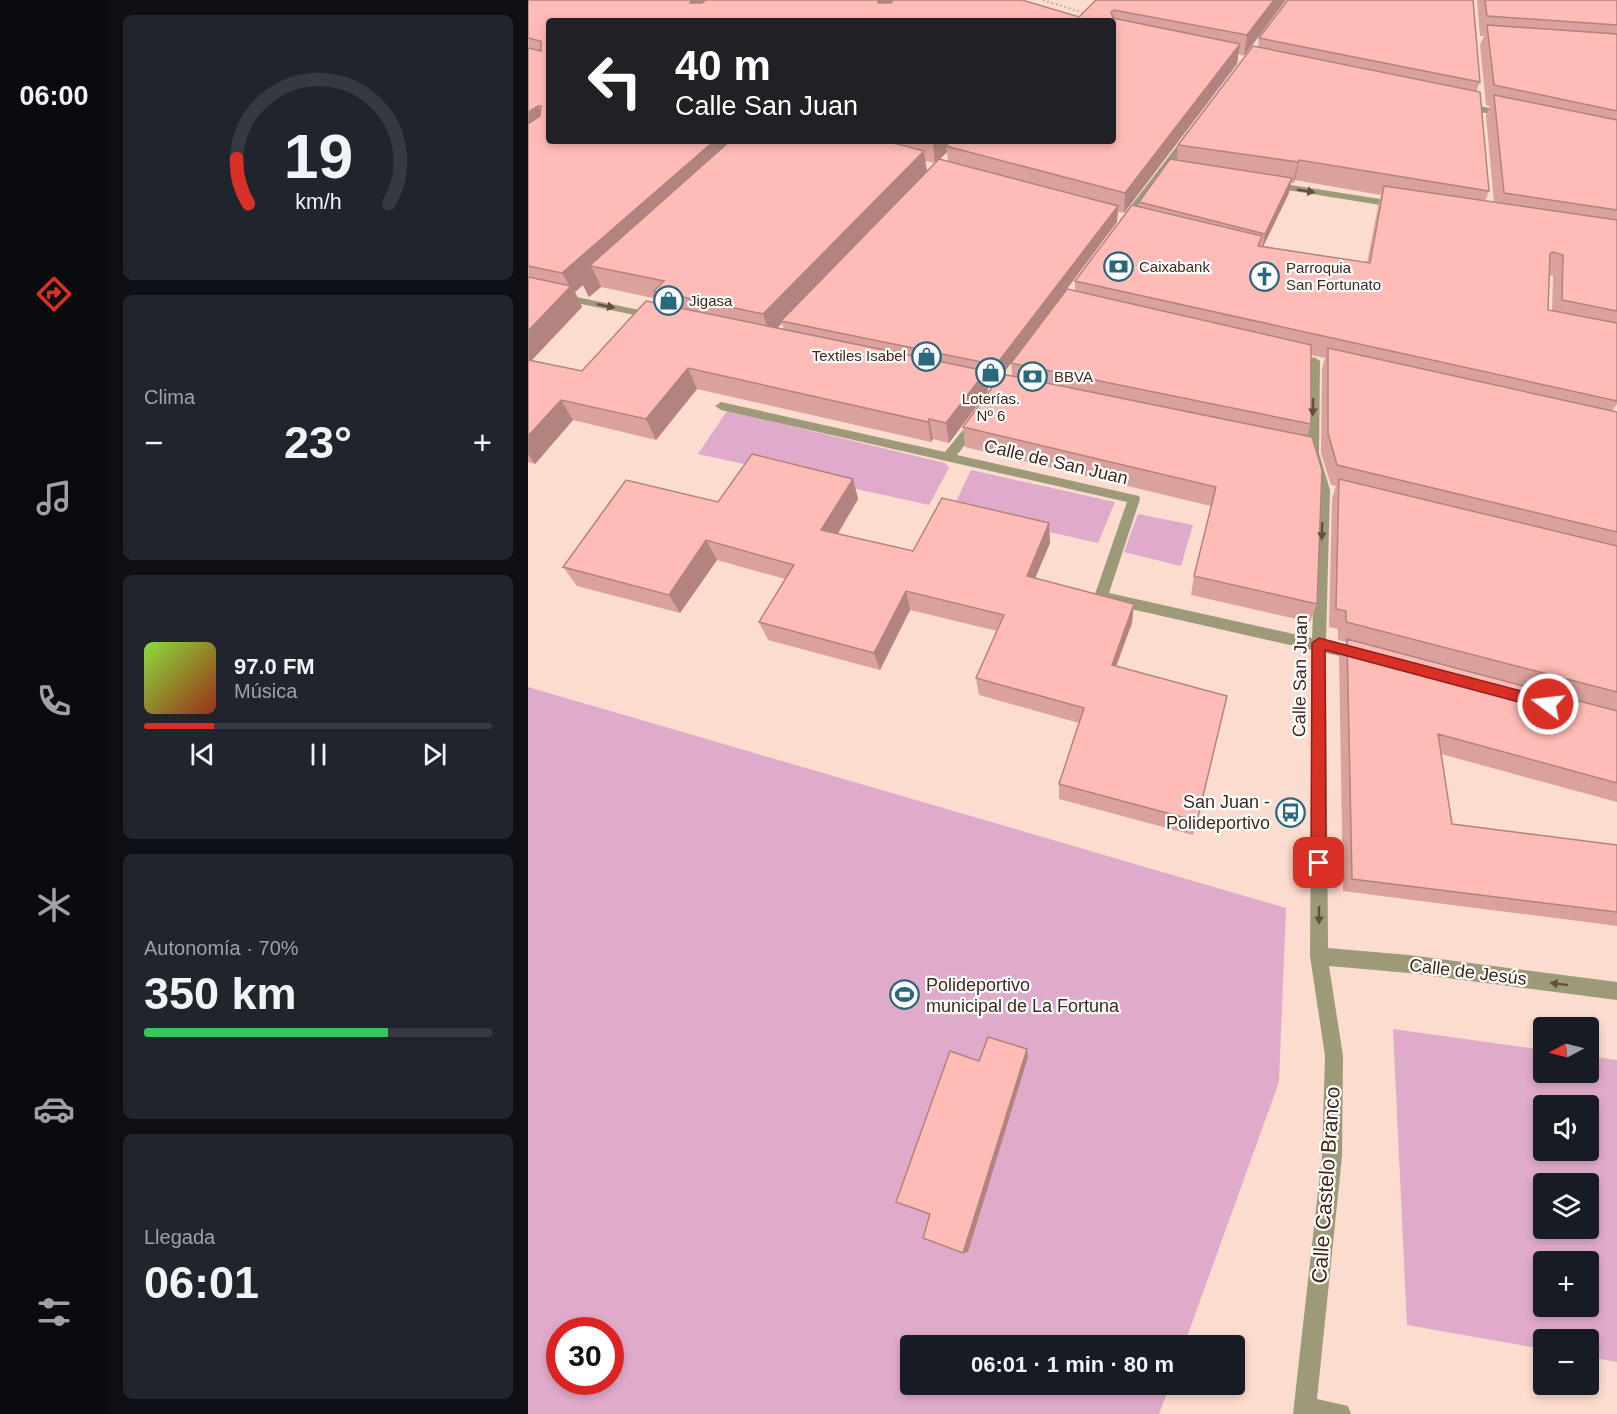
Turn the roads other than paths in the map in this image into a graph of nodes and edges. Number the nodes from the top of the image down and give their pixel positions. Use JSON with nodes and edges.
{"nodes":[{"id":1,"x":1456,"y":104,"type":"edge"},
{"id":2,"x":1479,"y":104,"type":"junction"},
{"id":3,"x":1524,"y":118,"type":"edge"},
{"id":4,"x":1481,"y":121,"type":"edge"},
{"id":5,"x":1198,"y":124,"type":"edge"},
{"id":6,"x":1165,"y":169,"type":"junction"},
{"id":7,"x":1177,"y":171,"type":"edge"},
{"id":8,"x":1257,"y":183,"type":"edge"},
{"id":9,"x":1407,"y":207,"type":"edge"},
{"id":10,"x":1120,"y":218,"type":"junction"},
{"id":11,"x":1136,"y":222,"type":"edge"},
{"id":12,"x":1118,"y":229,"type":"edge"},
{"id":13,"x":528,"y":290,"type":"edge"},
{"id":14,"x":665,"y":318,"type":"edge"},
{"id":15,"x":1314,"y":361,"type":"edge"},
{"id":16,"x":721,"y":406,"type":"dead end"},
{"id":17,"x":987,"y":408,"type":"edge"},
{"id":18,"x":950,"y":455,"type":"junction"},
{"id":19,"x":1319,"y":643,"type":"junction"},
{"id":20,"x":1376,"y":658,"type":"edge"},
{"id":21,"x":1319,"y":956,"type":"junction"},
{"id":22,"x":1617,"y":991,"type":"edge"},
{"id":23,"x":1305,"y":1411,"type":"edge"},
{"id":24,"x":1340,"y":1414,"type":"edge"}],
"edges":[{"from":1,"to":2,"type":"street"},
{"from":2,"to":3,"type":"street"},
{"from":2,"to":4,"type":"street"},
{"from":5,"to":6,"type":"street"},
{"from":6,"to":7,"type":"street"},
{"from":6,"to":10,"type":"street"},
{"from":8,"to":9,"type":"street","one_way":true},
{"from":10,"to":11,"type":"street"},
{"from":10,"to":12,"type":"street"},
{"from":13,"to":14,"type":"street","one_way":true},
{"from":15,"to":19,"type":"street","name":"Calle San Juan","one_way":true},
{"from":16,"to":18,"type":"street","name":"Calle de San Juan"},
{"from":17,"to":18,"type":"street"},
{"from":18,"to":19,"type":"street","name":"Calle de San Juan"},
{"from":19,"to":20,"type":"street"},
{"from":19,"to":21,"type":"street","name":"Calle San Juan","one_way":true},
{"from":22,"to":21,"type":"street","name":"Calle de Jesús","one_way":true},
{"from":21,"to":23,"type":"street","name":"Calle Castelo Branco"},
{"from":23,"to":24,"type":"street"}]}
